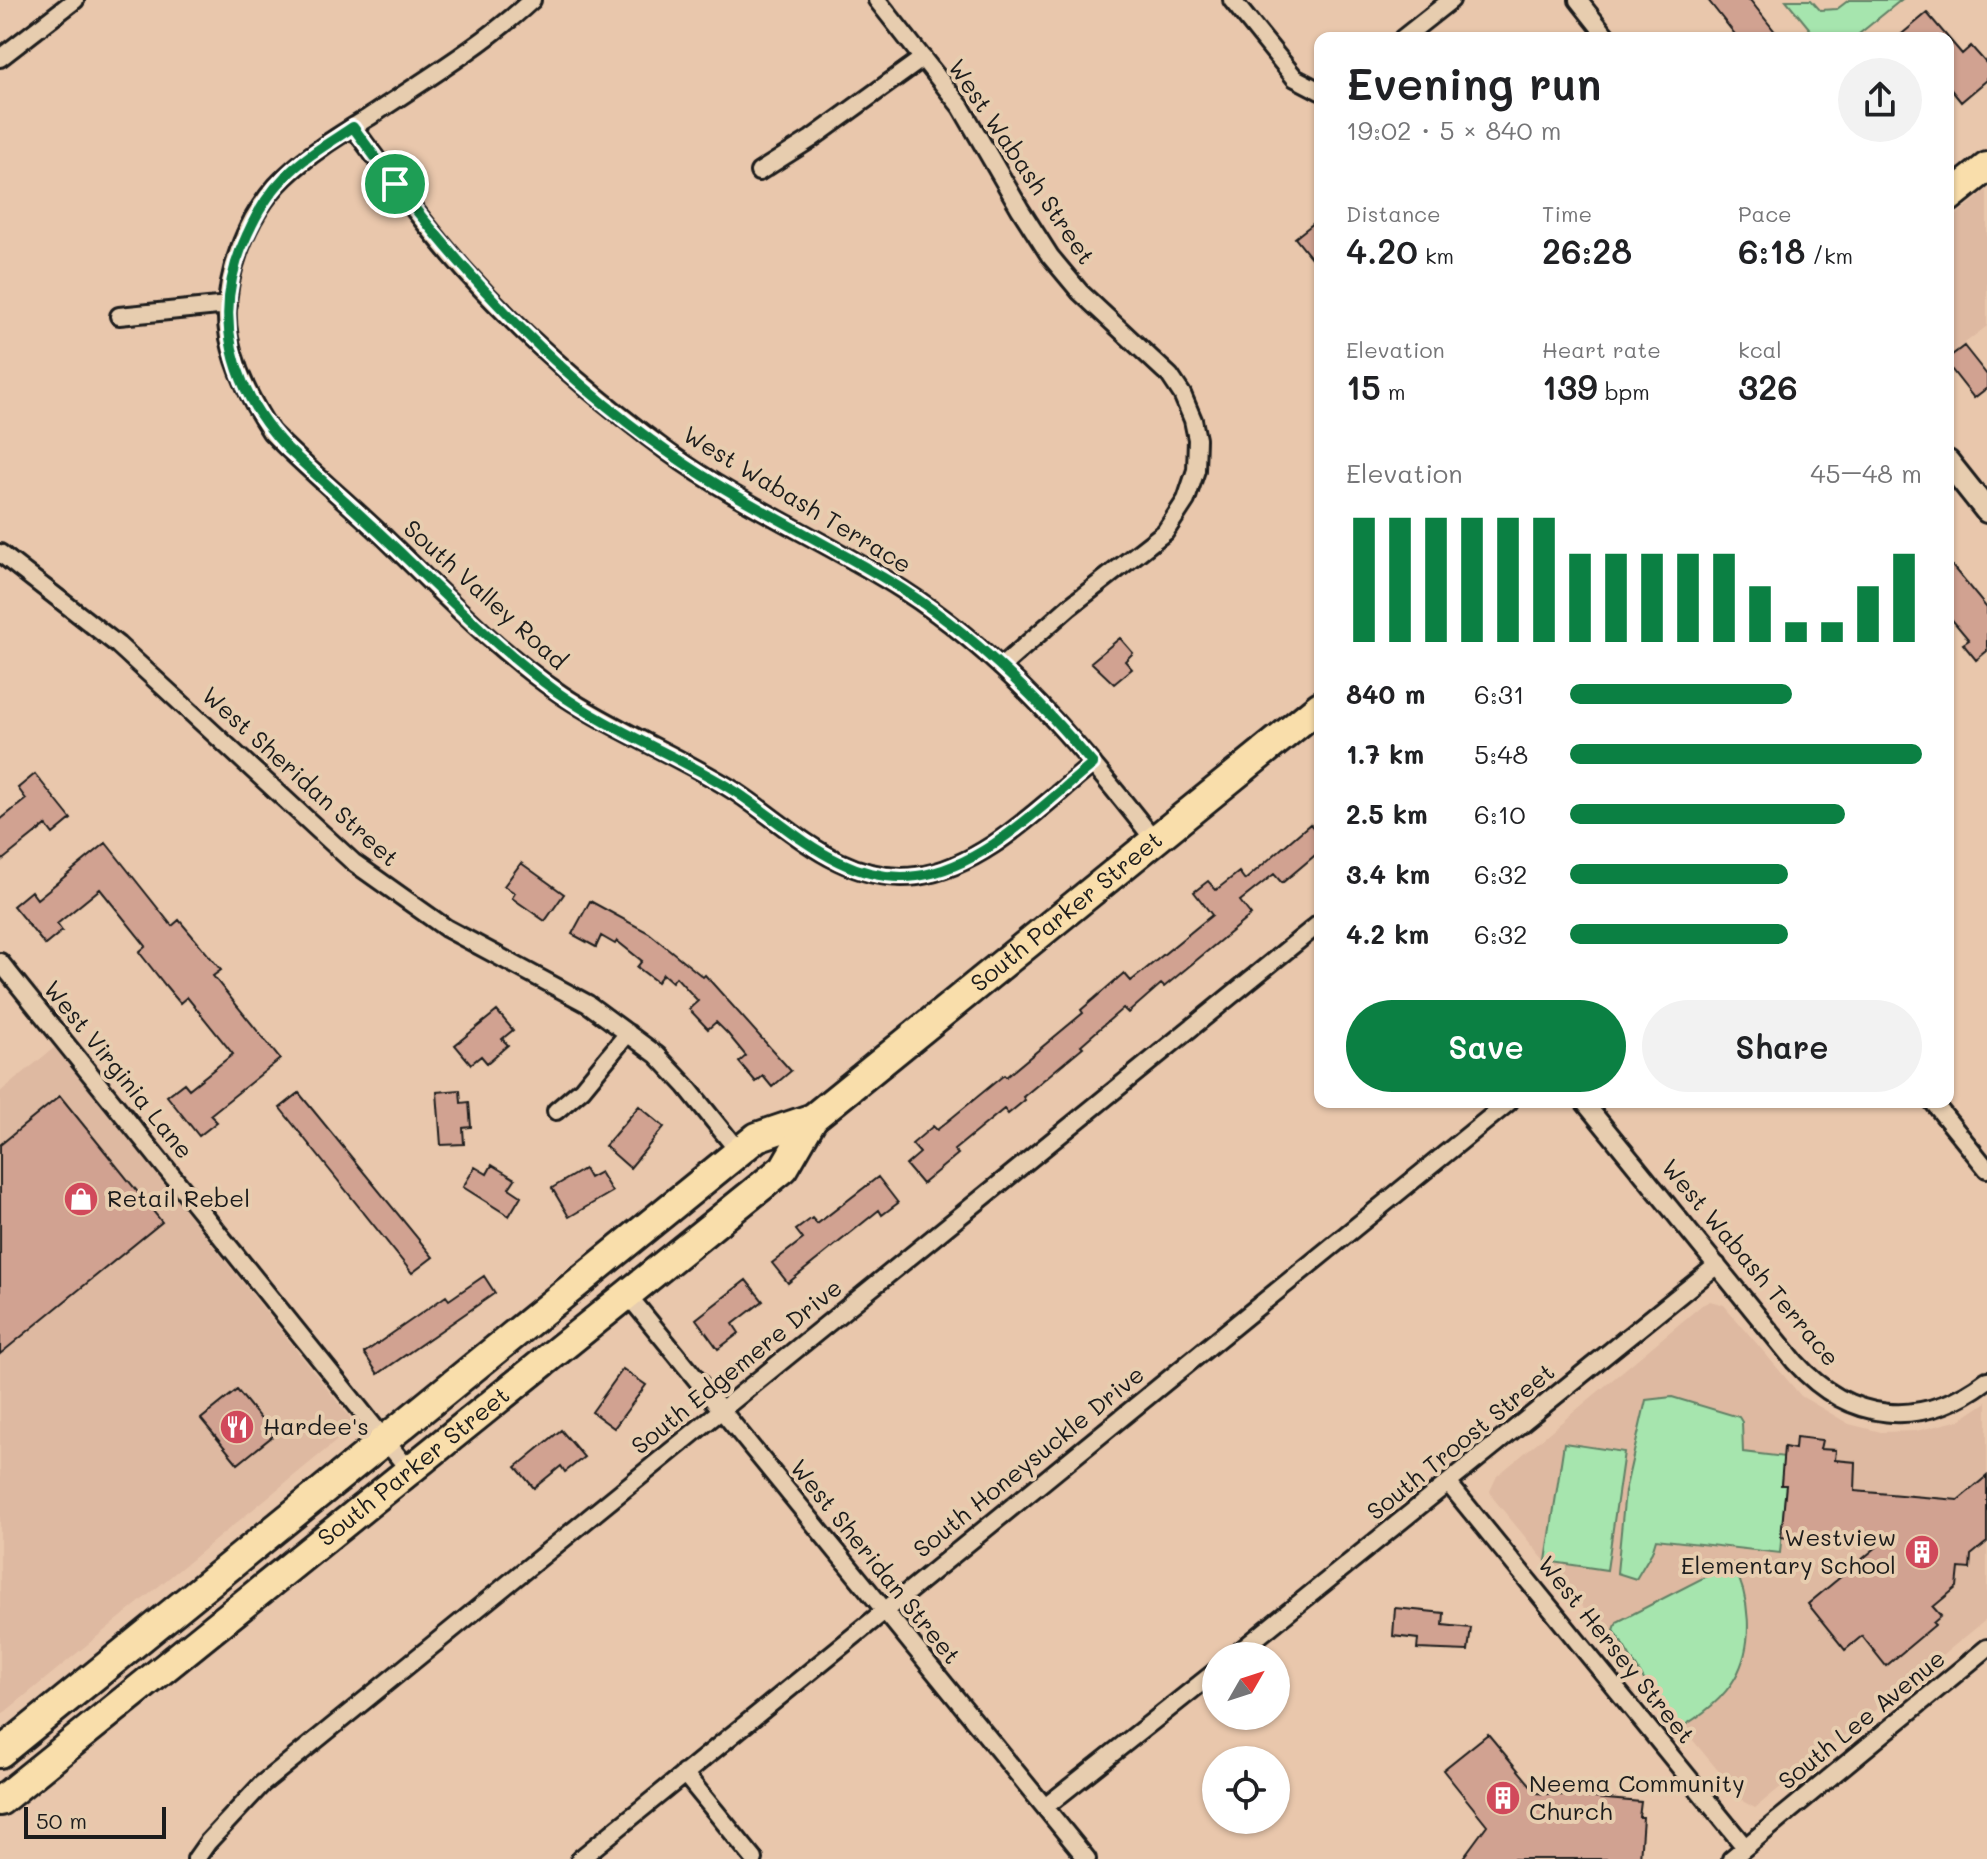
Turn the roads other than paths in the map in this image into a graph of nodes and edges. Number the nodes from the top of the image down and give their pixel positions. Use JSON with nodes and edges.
{"nodes":[{"id":1,"x":75,"y":0,"type":"edge"},
{"id":2,"x":532,"y":0,"type":"edge"},
{"id":3,"x":877,"y":0,"type":"edge"},
{"id":4,"x":1232,"y":0,"type":"edge"},
{"id":5,"x":1451,"y":0,"type":"edge"},
{"id":6,"x":1578,"y":0,"type":"edge"},
{"id":7,"x":1411,"y":32,"type":"edge"},
{"id":8,"x":1603,"y":32,"type":"edge"},
{"id":9,"x":0,"y":58,"type":"edge"},
{"id":10,"x":923,"y":58,"type":"junction"},
{"id":11,"x":1314,"y":88,"type":"edge"},
{"id":12,"x":353,"y":127,"type":"junction"},
{"id":13,"x":1987,"y":167,"type":"edge"},
{"id":14,"x":759,"y":172,"type":"dead end"},
{"id":15,"x":1954,"y":193,"type":"edge"},
{"id":16,"x":228,"y":305,"type":"junction"},
{"id":17,"x":119,"y":316,"type":"dead end"},
{"id":18,"x":1954,"y":470,"type":"edge"},
{"id":19,"x":1987,"y":511,"type":"edge"},
{"id":20,"x":0,"y":553,"type":"edge"},
{"id":21,"x":1001,"y":667,"type":"junction"},
{"id":22,"x":1314,"y":711,"type":"edge"},
{"id":23,"x":1093,"y":764,"type":"junction"},
{"id":24,"x":1155,"y":841,"type":"junction"},
{"id":25,"x":1314,"y":928,"type":"edge"},
{"id":26,"x":0,"y":962,"type":"edge"},
{"id":27,"x":628,"y":1033,"type":"junction"},
{"id":28,"x":1502,"y":1108,"type":"edge"},
{"id":29,"x":1589,"y":1108,"type":"edge"},
{"id":30,"x":1938,"y":1108,"type":"edge"},
{"id":31,"x":556,"y":1111,"type":"dead end"},
{"id":32,"x":813,"y":1118,"type":"junction"},
{"id":33,"x":739,"y":1152,"type":"junction"},
{"id":34,"x":1987,"y":1169,"type":"edge"},
{"id":35,"x":1717,"y":1265,"type":"junction"},
{"id":36,"x":627,"y":1294,"type":"junction"},
{"id":37,"x":1987,"y":1380,"type":"edge"},
{"id":38,"x":721,"y":1411,"type":"junction"},
{"id":39,"x":385,"y":1440,"type":"junction"},
{"id":40,"x":409,"y":1470,"type":"junction"},
{"id":41,"x":1449,"y":1484,"type":"junction"},
{"id":42,"x":884,"y":1611,"type":"junction"},
{"id":43,"x":1252,"y":1642,"type":"edge"},
{"id":44,"x":1987,"y":1648,"type":"edge"},
{"id":45,"x":1202,"y":1682,"type":"edge"},
{"id":46,"x":0,"y":1753,"type":"edge"},
{"id":47,"x":684,"y":1773,"type":"junction"},
{"id":48,"x":0,"y":1801,"type":"edge"},
{"id":49,"x":1045,"y":1807,"type":"junction"},
{"id":50,"x":1745,"y":1847,"type":"junction"},
{"id":51,"x":196,"y":1859,"type":"edge"},
{"id":52,"x":580,"y":1859,"type":"edge"},
{"id":53,"x":754,"y":1859,"type":"edge"},
{"id":54,"x":1087,"y":1859,"type":"edge"},
{"id":55,"x":1731,"y":1859,"type":"edge"}],
"edges":[{"from":1,"to":9,"type":"street"},
{"from":2,"to":12,"type":"street","name":"South Valley Road"},
{"from":3,"to":10,"type":"street","name":"West Wabash Street"},
{"from":4,"to":11,"type":"street"},
{"from":5,"to":7,"type":"street"},
{"from":6,"to":8,"type":"street"},
{"from":10,"to":14,"type":"street"},
{"from":10,"to":21,"type":"street","name":"West Wabash Street"},
{"from":12,"to":16,"type":"street","name":"South Valley Road"},
{"from":12,"to":21,"type":"street","name":"West Wabash Terrace"},
{"from":13,"to":15,"type":"highway"},
{"from":16,"to":17,"type":"street"},
{"from":16,"to":23,"type":"street","name":"South Valley Road"},
{"from":18,"to":19,"type":"street"},
{"from":20,"to":27,"type":"street","name":"West Sheridan Street"},
{"from":21,"to":23,"type":"street","name":"West Wabash Terrace"},
{"from":22,"to":24,"type":"highway","name":"South Parker Street"},
{"from":23,"to":24,"type":"street","name":"West Wabash Terrace"},
{"from":24,"to":32,"type":"highway","name":"South Parker Street"},
{"from":25,"to":38,"type":"street","name":"South Edgemere Drive"},
{"from":26,"to":39,"type":"street","name":"West Virginia Lane"},
{"from":27,"to":31,"type":"street"},
{"from":27,"to":33,"type":"street","name":"West Sheridan Street"},
{"from":28,"to":42,"type":"street","name":"South Honeysuckle Drive"},
{"from":29,"to":35,"type":"street","name":"West Wabash Terrace"},
{"from":30,"to":34,"type":"street"},
{"from":32,"to":33,"type":"highway","name":"South Parker Street"},
{"from":32,"to":36,"type":"highway","name":"South Parker Street"},
{"from":33,"to":39,"type":"highway","name":"South Parker Street"},
{"from":35,"to":37,"type":"street","name":"West Wabash Terrace"},
{"from":35,"to":41,"type":"street","name":"South Troost Street"},
{"from":36,"to":38,"type":"street","name":"West Sheridan Street"},
{"from":36,"to":40,"type":"highway","name":"South Parker Street"},
{"from":38,"to":42,"type":"street","name":"West Sheridan Street"},
{"from":38,"to":51,"type":"street","name":"South Edgemere Drive"},
{"from":39,"to":40,"type":"street","name":"West Virginia Lane"},
{"from":39,"to":46,"type":"highway","name":"South Parker Street"},
{"from":40,"to":48,"type":"highway","name":"South Parker Street"},
{"from":41,"to":43,"type":"street","name":"South Troost Street"},
{"from":41,"to":50,"type":"street","name":"West Hersey Street"},
{"from":42,"to":47,"type":"street","name":"South Honeysuckle Drive"},
{"from":42,"to":49,"type":"street","name":"West Sheridan Street"},
{"from":44,"to":50,"type":"street","name":"South Lee Avenue"},
{"from":45,"to":49,"type":"street"},
{"from":47,"to":52,"type":"street","name":"South Honeysuckle Drive"},
{"from":47,"to":53,"type":"street"},
{"from":49,"to":54,"type":"street","name":"West Sheridan Street"},
{"from":50,"to":55,"type":"street","name":"South Lee Avenue"}]}
